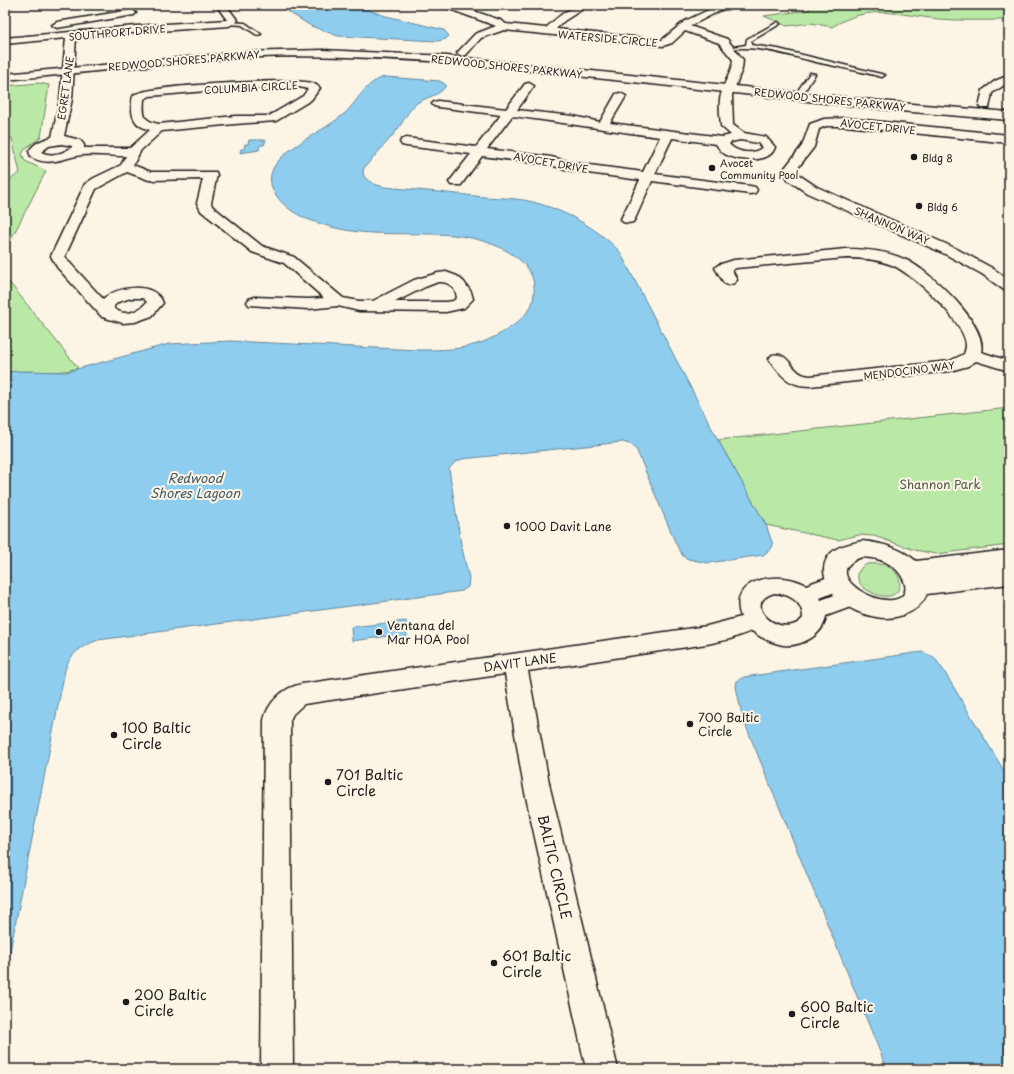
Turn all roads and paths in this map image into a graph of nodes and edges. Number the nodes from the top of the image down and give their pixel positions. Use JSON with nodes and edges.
{"nodes":[{"id":1,"x":220,"y":5,"type":"edge"},
{"id":2,"x":447,"y":5,"type":"edge"},
{"id":3,"x":584,"y":5,"type":"edge"},
{"id":4,"x":726,"y":5,"type":"edge"},
{"id":5,"x":465,"y":7,"type":"edge"},
{"id":6,"x":132,"y":9,"type":"edge"},
{"id":7,"x":229,"y":23,"type":"junction"},
{"id":8,"x":778,"y":23,"type":"dead end"},
{"id":9,"x":502,"y":27,"type":"junction"},
{"id":10,"x":136,"y":29,"type":"junction"},
{"id":11,"x":680,"y":29,"type":"junction"},
{"id":12,"x":548,"y":32,"type":"junction"},
{"id":13,"x":259,"y":34,"type":"dead end"},
{"id":14,"x":71,"y":36,"type":"junction"},
{"id":15,"x":30,"y":39,"type":"junction"},
{"id":16,"x":5,"y":41,"type":"edge"},
{"id":17,"x":748,"y":46,"type":"junction"},
{"id":18,"x":729,"y":48,"type":"junction"},
{"id":19,"x":462,"y":53,"type":"junction"},
{"id":20,"x":69,"y":67,"type":"junction"},
{"id":21,"x":5,"y":70,"type":"edge"},
{"id":22,"x":812,"y":74,"type":"dead end"},
{"id":23,"x":882,"y":74,"type":"dead end"},
{"id":24,"x":5,"y":77,"type":"edge"},
{"id":25,"x":1009,"y":78,"type":"edge"},
{"id":26,"x":730,"y":85,"type":"junction"},
{"id":27,"x":529,"y":86,"type":"dead end"},
{"id":28,"x":800,"y":92,"type":"junction"},
{"id":29,"x":620,"y":96,"type":"dead end"},
{"id":30,"x":438,"y":104,"type":"dead end"},
{"id":31,"x":985,"y":106,"type":"junction"},
{"id":32,"x":1009,"y":108,"type":"edge"},
{"id":33,"x":508,"y":112,"type":"junction"},
{"id":34,"x":1009,"y":116,"type":"edge"},
{"id":35,"x":602,"y":126,"type":"junction"},
{"id":36,"x":159,"y":128,"type":"junction"},
{"id":37,"x":668,"y":134,"type":"junction"},
{"id":38,"x":740,"y":136,"type":"junction"},
{"id":39,"x":1009,"y":138,"type":"edge"},
{"id":40,"x":57,"y":141,"type":"junction"},
{"id":41,"x":723,"y":141,"type":"junction"},
{"id":42,"x":406,"y":142,"type":"dead end"},
{"id":43,"x":76,"y":149,"type":"junction"},
{"id":44,"x":135,"y":150,"type":"junction"},
{"id":45,"x":768,"y":150,"type":"junction"},
{"id":46,"x":479,"y":151,"type":"junction"},
{"id":47,"x":789,"y":156,"type":"junction"},
{"id":48,"x":126,"y":167,"type":"junction"},
{"id":49,"x":647,"y":177,"type":"junction"},
{"id":50,"x":456,"y":182,"type":"dead end"},
{"id":51,"x":750,"y":190,"type":"dead end"},
{"id":52,"x":628,"y":219,"type":"dead end"},
{"id":53,"x":729,"y":280,"type":"dead end"},
{"id":54,"x":1009,"y":287,"type":"edge"},
{"id":55,"x":338,"y":301,"type":"junction"},
{"id":56,"x":255,"y":302,"type":"dead end"},
{"id":57,"x":376,"y":306,"type":"junction"},
{"id":58,"x":108,"y":314,"type":"dead end"},
{"id":59,"x":972,"y":355,"type":"junction"},
{"id":60,"x":778,"y":359,"type":"dead end"},
{"id":61,"x":1009,"y":366,"type":"edge"},
{"id":62,"x":1009,"y":558,"type":"edge"},
{"id":63,"x":1009,"y":575,"type":"edge"},
{"id":64,"x":914,"y":578,"type":"junction"},
{"id":65,"x":844,"y":590,"type":"junction"},
{"id":66,"x":810,"y":603,"type":"junction"},
{"id":67,"x":755,"y":621,"type":"junction"},
{"id":68,"x":515,"y":664,"type":"junction"},
{"id":69,"x":278,"y":1069,"type":"edge"},
{"id":70,"x":602,"y":1069,"type":"edge"}],
"edges":[{"from":1,"to":7,"type":"street"},
{"from":2,"to":5,"type":"street","name":"WATERSIDE CIRCLE"},
{"from":3,"to":12,"type":"street"},
{"from":4,"to":11,"type":"street","name":"WATERSIDE CIRCLE"},
{"from":5,"to":9,"type":"street","name":"WATERSIDE CIRCLE"},
{"from":6,"to":10,"type":"street"},
{"from":6,"to":15,"type":"street"},
{"from":7,"to":10,"type":"street","name":"SOUTHPORT DRIVE"},
{"from":7,"to":13,"type":"lane"},
{"from":8,"to":17,"type":"lane"},
{"from":9,"to":12,"type":"street","name":"WATERSIDE CIRCLE"},
{"from":9,"to":19,"type":"street","name":"WATERSIDE CIRCLE"},
{"from":10,"to":14,"type":"street","name":"SOUTHPORT DRIVE"},
{"from":11,"to":12,"type":"street","name":"WATERSIDE CIRCLE"},
{"from":11,"to":18,"type":"street"},
{"from":14,"to":15,"type":"street","name":"SOUTHPORT DRIVE"},
{"from":14,"to":20,"type":"street","name":"EGRET LANE"},
{"from":15,"to":16,"type":"street","name":"SOUTHPORT DRIVE"},
{"from":17,"to":18,"type":"lane"},
{"from":17,"to":23,"type":"lane"},
{"from":18,"to":26,"type":"street"},
{"from":19,"to":20,"type":"main road","name":"REDWOOD SHORES PARKWAY"},
{"from":19,"to":26,"type":"main road","name":"REDWOOD SHORES PARKWAY"},
{"from":20,"to":21,"type":"main road","name":"REDWOOD SHORES PARKWAY"},
{"from":20,"to":24,"type":"main road","name":"REDWOOD SHORES PARKWAY"},
{"from":20,"to":26,"type":"main road","name":"REDWOOD SHORES PARKWAY"},
{"from":20,"to":40,"type":"street","name":"EGRET LANE"},
{"from":22,"to":28,"type":"lane"},
{"from":25,"to":31,"type":"street"},
{"from":26,"to":28,"type":"main road","name":"REDWOOD SHORES PARKWAY"},
{"from":26,"to":38,"type":"street"},
{"from":27,"to":33,"type":"street"},
{"from":28,"to":31,"type":"main road","name":"REDWOOD SHORES PARKWAY"},
{"from":28,"to":34,"type":"main road","name":"REDWOOD SHORES PARKWAY"},
{"from":29,"to":35,"type":"street"},
{"from":30,"to":33,"type":"street"},
{"from":31,"to":32,"type":"main road","name":"REDWOOD SHORES PARKWAY"},
{"from":33,"to":35,"type":"street"},
{"from":33,"to":46,"type":"street"},
{"from":35,"to":37,"type":"street"},
{"from":36,"to":36,"type":"street","name":"COLUMBIA CIRCLE"},
{"from":36,"to":44,"type":"street"},
{"from":37,"to":41,"type":"street"},
{"from":37,"to":49,"type":"street"},
{"from":38,"to":41,"type":"street"},
{"from":38,"to":45,"type":"street"},
{"from":39,"to":47,"type":"street","name":"AVOCET DRIVE"},
{"from":40,"to":43,"type":"street"},
{"from":40,"to":43,"type":"street"},
{"from":41,"to":45,"type":"street"},
{"from":42,"to":46,"type":"street","name":"AVOCET DRIVE"},
{"from":43,"to":44,"type":"street"},
{"from":44,"to":48,"type":"street"},
{"from":45,"to":47,"type":"street"},
{"from":46,"to":49,"type":"street","name":"AVOCET DRIVE"},
{"from":46,"to":50,"type":"street"},
{"from":47,"to":54,"type":"street","name":"SHANNON WAY"},
{"from":48,"to":55,"type":"street"},
{"from":48,"to":58,"type":"street"},
{"from":49,"to":51,"type":"street","name":"AVOCET DRIVE"},
{"from":49,"to":52,"type":"street"},
{"from":53,"to":59,"type":"street"},
{"from":55,"to":56,"type":"street"},
{"from":55,"to":57,"type":"street"},
{"from":57,"to":57,"type":"street"},
{"from":59,"to":60,"type":"street","name":"MENDOCINO WAY"},
{"from":59,"to":61,"type":"street"},
{"from":62,"to":64,"type":"main road"},
{"from":63,"to":64,"type":"main road"},
{"from":64,"to":65,"type":"main road"},
{"from":64,"to":65,"type":"main road"},
{"from":65,"to":66,"type":"street"},
{"from":66,"to":67,"type":"street"},
{"from":66,"to":67,"type":"street"},
{"from":67,"to":68,"type":"street","name":"DAVIT LANE"},
{"from":68,"to":69,"type":"street","name":"DAVIT LANE"},
{"from":68,"to":70,"type":"street","name":"BALTIC CIRCLE"}]}
